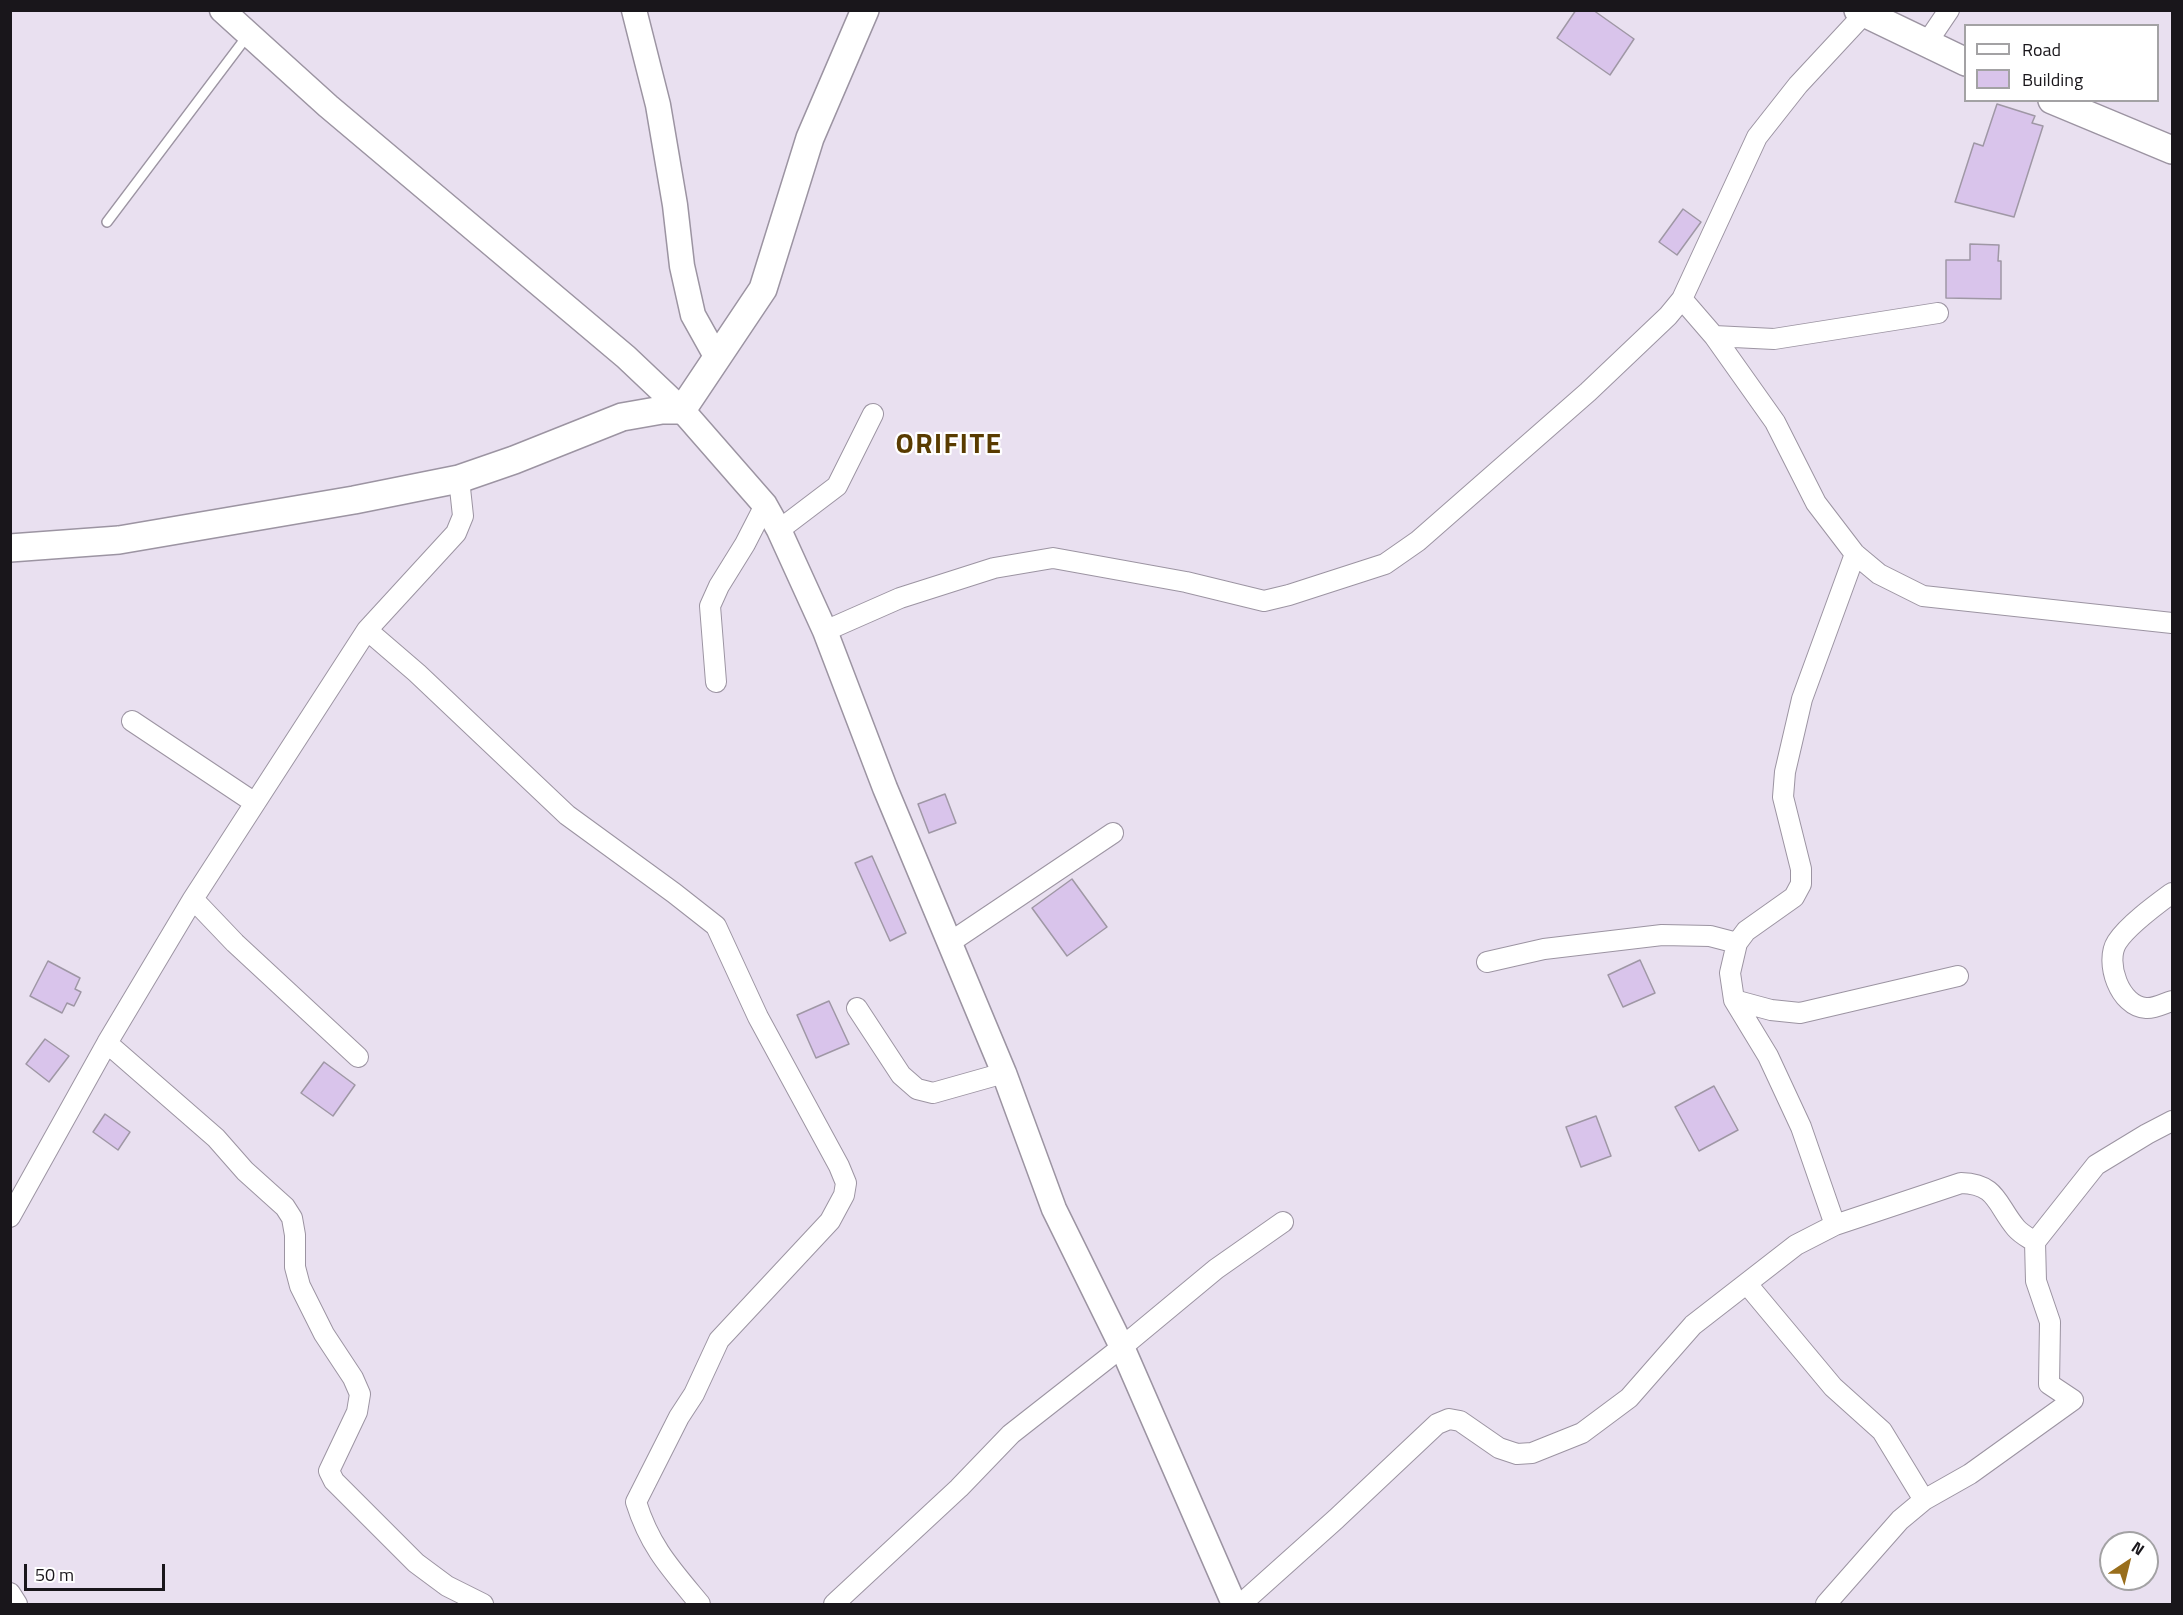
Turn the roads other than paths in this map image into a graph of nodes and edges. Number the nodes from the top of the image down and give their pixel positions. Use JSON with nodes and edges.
{"nodes":[{"id":1,"x":222,"y":10,"type":"edge"},
{"id":2,"x":634,"y":10,"type":"edge"},
{"id":3,"x":865,"y":10,"type":"edge"},
{"id":4,"x":1949,"y":10,"type":"edge"},
{"id":5,"x":1861,"y":12,"type":"edge"},
{"id":6,"x":249,"y":33,"type":"junction"},
{"id":7,"x":1926,"y":44,"type":"junction"},
{"id":8,"x":1964,"y":62,"type":"edge"},
{"id":9,"x":2057,"y":102,"type":"edge"},
{"id":10,"x":2172,"y":150,"type":"edge"},
{"id":11,"x":106,"y":222,"type":"dead end"},
{"id":12,"x":1682,"y":299,"type":"junction"},
{"id":13,"x":1938,"y":313,"type":"dead end"},
{"id":14,"x":1714,"y":336,"type":"junction"},
{"id":15,"x":717,"y":358,"type":"junction"},
{"id":16,"x":682,"y":410,"type":"junction"},
{"id":17,"x":873,"y":414,"type":"dead end"},
{"id":18,"x":459,"y":479,"type":"junction"},
{"id":19,"x":765,"y":505,"type":"junction"},
{"id":20,"x":779,"y":530,"type":"junction"},
{"id":21,"x":10,"y":549,"type":"edge"},
{"id":22,"x":1855,"y":554,"type":"junction"},
{"id":23,"x":2172,"y":623,"type":"edge"},
{"id":24,"x":367,"y":630,"type":"junction"},
{"id":25,"x":825,"y":631,"type":"junction"},
{"id":26,"x":716,"y":682,"type":"dead end"},
{"id":27,"x":132,"y":720,"type":"dead end"},
{"id":28,"x":255,"y":803,"type":"junction"},
{"id":29,"x":1113,"y":833,"type":"dead end"},
{"id":30,"x":2172,"y":893,"type":"edge"},
{"id":31,"x":193,"y":899,"type":"junction"},
{"id":32,"x":1737,"y":943,"type":"junction"},
{"id":33,"x":949,"y":944,"type":"junction"},
{"id":34,"x":1487,"y":962,"type":"dead end"},
{"id":35,"x":1958,"y":976,"type":"dead end"},
{"id":36,"x":1734,"y":1000,"type":"junction"},
{"id":37,"x":2172,"y":1001,"type":"edge"},
{"id":38,"x":857,"y":1008,"type":"dead end"},
{"id":39,"x":107,"y":1043,"type":"junction"},
{"id":40,"x":358,"y":1057,"type":"dead end"},
{"id":41,"x":1004,"y":1073,"type":"junction"},
{"id":42,"x":2172,"y":1121,"type":"edge"},
{"id":43,"x":10,"y":1217,"type":"edge"},
{"id":44,"x":1283,"y":1222,"type":"dead end"},
{"id":45,"x":1835,"y":1225,"type":"junction"},
{"id":46,"x":2036,"y":1242,"type":"junction"},
{"id":47,"x":1747,"y":1284,"type":"junction"},
{"id":48,"x":1122,"y":1347,"type":"junction"},
{"id":49,"x":1924,"y":1500,"type":"junction"},
{"id":50,"x":10,"y":1593,"type":"edge"},
{"id":51,"x":17,"y":1605,"type":"edge"},
{"id":52,"x":483,"y":1605,"type":"edge"},
{"id":53,"x":700,"y":1605,"type":"edge"},
{"id":54,"x":834,"y":1605,"type":"edge"},
{"id":55,"x":1234,"y":1605,"type":"edge"},
{"id":56,"x":1241,"y":1605,"type":"edge"},
{"id":57,"x":1826,"y":1605,"type":"edge"}],
"edges":[{"from":1,"to":6,"type":"street"},
{"from":2,"to":15,"type":"street"},
{"from":3,"to":15,"type":"main road"},
{"from":4,"to":7,"type":"street"},
{"from":5,"to":7,"type":"main road"},
{"from":5,"to":12,"type":"street"},
{"from":6,"to":11,"type":"lane"},
{"from":6,"to":16,"type":"street"},
{"from":7,"to":8,"type":"main road"},
{"from":9,"to":10,"type":"main road"},
{"from":12,"to":14,"type":"street"},
{"from":12,"to":25,"type":"street"},
{"from":13,"to":14,"type":"street"},
{"from":14,"to":22,"type":"street"},
{"from":15,"to":16,"type":"main road"},
{"from":16,"to":18,"type":"main road"},
{"from":16,"to":19,"type":"street"},
{"from":17,"to":20,"type":"street"},
{"from":18,"to":21,"type":"main road"},
{"from":18,"to":24,"type":"street"},
{"from":19,"to":20,"type":"street"},
{"from":19,"to":26,"type":"street"},
{"from":20,"to":25,"type":"street"},
{"from":22,"to":23,"type":"street"},
{"from":22,"to":32,"type":"street"},
{"from":24,"to":28,"type":"street"},
{"from":24,"to":53,"type":"street"},
{"from":25,"to":33,"type":"street"},
{"from":27,"to":28,"type":"street"},
{"from":28,"to":31,"type":"street"},
{"from":29,"to":33,"type":"street"},
{"from":30,"to":37,"type":"street"},
{"from":31,"to":39,"type":"street"},
{"from":31,"to":40,"type":"street"},
{"from":32,"to":34,"type":"street"},
{"from":32,"to":36,"type":"street"},
{"from":33,"to":41,"type":"street"},
{"from":35,"to":36,"type":"street"},
{"from":36,"to":45,"type":"street"},
{"from":38,"to":41,"type":"street"},
{"from":39,"to":43,"type":"street"},
{"from":39,"to":52,"type":"street"},
{"from":41,"to":48,"type":"street"},
{"from":42,"to":46,"type":"street"},
{"from":44,"to":48,"type":"street"},
{"from":45,"to":46,"type":"street"},
{"from":45,"to":47,"type":"street"},
{"from":46,"to":49,"type":"street"},
{"from":47,"to":49,"type":"street"},
{"from":47,"to":56,"type":"street"},
{"from":48,"to":54,"type":"street"},
{"from":48,"to":55,"type":"street"},
{"from":49,"to":57,"type":"street"},
{"from":50,"to":51,"type":"street"}]}
